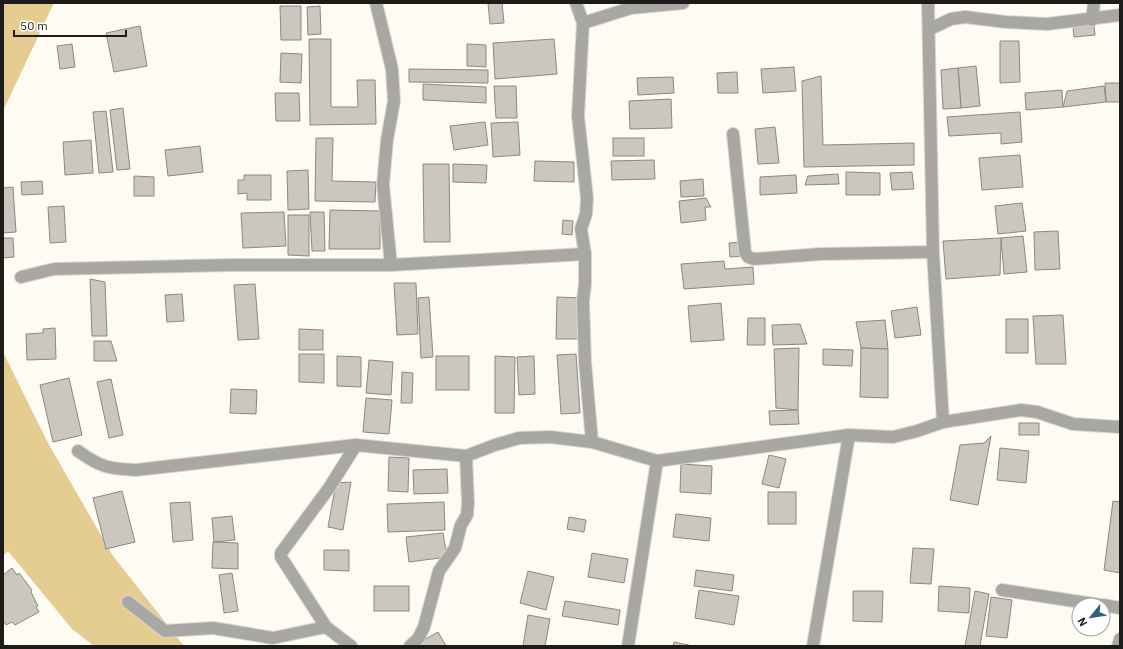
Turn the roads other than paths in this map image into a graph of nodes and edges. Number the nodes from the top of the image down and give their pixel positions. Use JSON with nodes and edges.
{"nodes":[{"id":1,"x":376,"y":3,"type":"edge"},
{"id":2,"x":576,"y":3,"type":"edge"},
{"id":3,"x":684,"y":3,"type":"edge"},
{"id":4,"x":928,"y":3,"type":"edge"},
{"id":5,"x":1094,"y":3,"type":"edge"},
{"id":6,"x":1120,"y":15,"type":"edge"},
{"id":7,"x":1092,"y":20,"type":"junction"},
{"id":8,"x":583,"y":23,"type":"junction"},
{"id":9,"x":930,"y":29,"type":"junction"},
{"id":10,"x":733,"y":134,"type":"dead end"},
{"id":11,"x":934,"y":252,"type":"junction"},
{"id":12,"x":585,"y":254,"type":"junction"},
{"id":13,"x":391,"y":265,"type":"junction"},
{"id":14,"x":21,"y":278,"type":"dead end"},
{"id":15,"x":942,"y":422,"type":"junction"},
{"id":16,"x":1120,"y":427,"type":"edge"},
{"id":17,"x":849,"y":435,"type":"junction"},
{"id":18,"x":592,"y":442,"type":"junction"},
{"id":19,"x":356,"y":445,"type":"junction"},
{"id":20,"x":78,"y":451,"type":"dead end"},
{"id":21,"x":466,"y":456,"type":"junction"},
{"id":22,"x":657,"y":461,"type":"junction"},
{"id":23,"x":1002,"y":590,"type":"dead end"},
{"id":24,"x":1071,"y":601,"type":"edge"},
{"id":25,"x":128,"y":602,"type":"dead end"},
{"id":26,"x":326,"y":627,"type":"junction"},
{"id":27,"x":1120,"y":639,"type":"edge"},
{"id":28,"x":351,"y":646,"type":"edge"},
{"id":29,"x":410,"y":646,"type":"edge"},
{"id":30,"x":628,"y":646,"type":"edge"},
{"id":31,"x":813,"y":646,"type":"edge"},
{"id":32,"x":1118,"y":646,"type":"edge"}],
"edges":[{"from":1,"to":13,"type":"street"},
{"from":2,"to":8,"type":"street"},
{"from":3,"to":8,"type":"street"},
{"from":4,"to":9,"type":"street"},
{"from":5,"to":7,"type":"street"},
{"from":6,"to":7,"type":"street"},
{"from":7,"to":9,"type":"street"},
{"from":8,"to":12,"type":"street"},
{"from":9,"to":11,"type":"street"},
{"from":10,"to":11,"type":"street"},
{"from":11,"to":15,"type":"street"},
{"from":12,"to":13,"type":"street"},
{"from":12,"to":18,"type":"street"},
{"from":13,"to":14,"type":"street"},
{"from":15,"to":16,"type":"street"},
{"from":15,"to":17,"type":"street"},
{"from":17,"to":22,"type":"street"},
{"from":17,"to":31,"type":"street"},
{"from":18,"to":21,"type":"street"},
{"from":18,"to":22,"type":"street"},
{"from":19,"to":20,"type":"street"},
{"from":19,"to":21,"type":"street"},
{"from":19,"to":26,"type":"street"},
{"from":21,"to":29,"type":"street"},
{"from":22,"to":30,"type":"street"},
{"from":23,"to":24,"type":"street"},
{"from":25,"to":26,"type":"street"},
{"from":26,"to":28,"type":"street"},
{"from":27,"to":32,"type":"street"}]}
